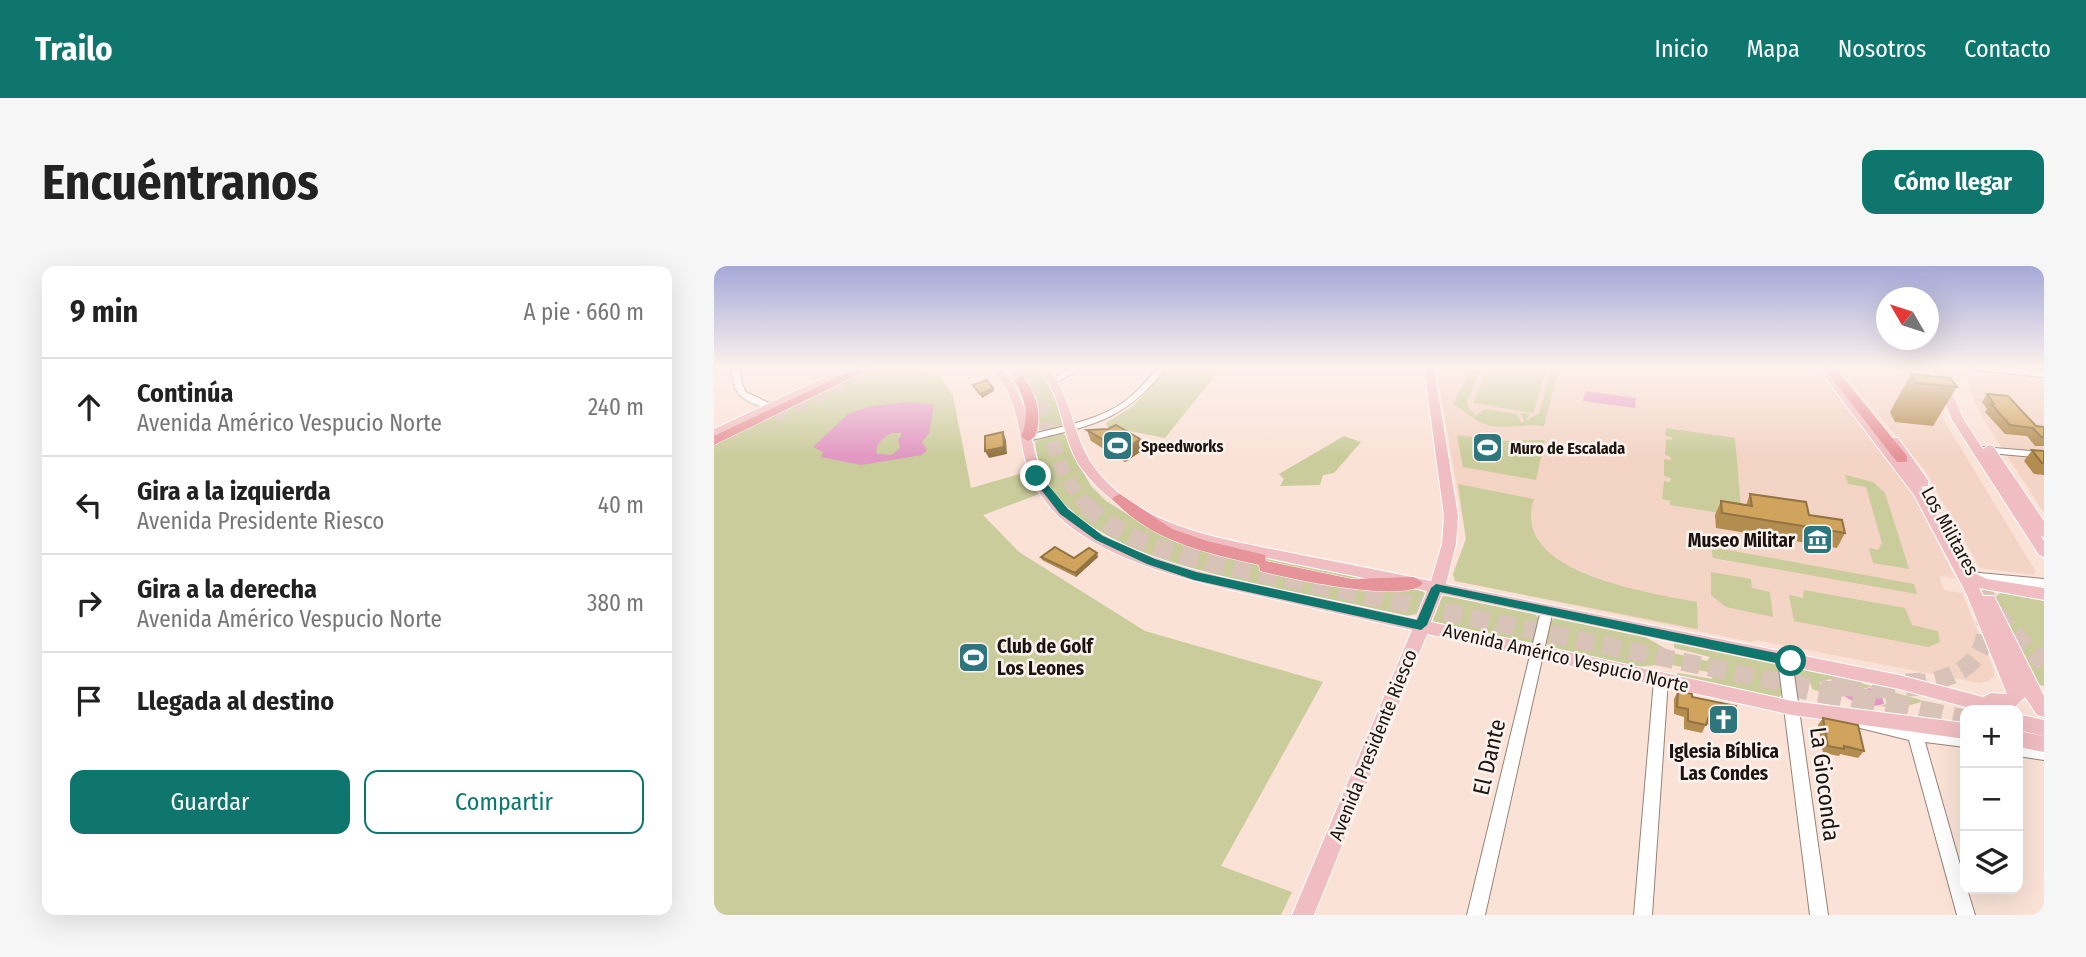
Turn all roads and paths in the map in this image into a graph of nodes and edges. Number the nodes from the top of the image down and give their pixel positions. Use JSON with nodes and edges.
{"nodes":[{"id":1,"x":748,"y":397,"type":"edge"},
{"id":2,"x":787,"y":397,"type":"edge"},
{"id":3,"x":792,"y":397,"type":"edge"},
{"id":4,"x":805,"y":397,"type":"edge"},
{"id":5,"x":1017,"y":397,"type":"edge"},
{"id":6,"x":1029,"y":397,"type":"edge"},
{"id":7,"x":1062,"y":397,"type":"edge"},
{"id":8,"x":1132,"y":397,"type":"edge"},
{"id":9,"x":1433,"y":397,"type":"edge"},
{"id":10,"x":1846,"y":397,"type":"edge"},
{"id":11,"x":1855,"y":397,"type":"edge"},
{"id":12,"x":1857,"y":397,"type":"edge"},
{"id":13,"x":1949,"y":397,"type":"edge"},
{"id":14,"x":1957,"y":397,"type":"edge"},
{"id":15,"x":769,"y":406,"type":"junction"},
{"id":16,"x":1071,"y":426,"type":"junction"},
{"id":17,"x":719,"y":432,"type":"edge"},
{"id":18,"x":1028,"y":437,"type":"junction"},
{"id":19,"x":714,"y":441,"type":"edge"},
{"id":20,"x":1983,"y":450,"type":"junction"},
{"id":21,"x":2044,"y":455,"type":"edge"},
{"id":22,"x":1902,"y":460,"type":"dead end"},
{"id":23,"x":1120,"y":499,"type":"junction"},
{"id":24,"x":2044,"y":532,"type":"edge"},
{"id":25,"x":2044,"y":552,"type":"edge"},
{"id":26,"x":1973,"y":578,"type":"junction"},
{"id":27,"x":1414,"y":583,"type":"junction"},
{"id":28,"x":2044,"y":583,"type":"edge"},
{"id":29,"x":1436,"y":588,"type":"junction"},
{"id":30,"x":1995,"y":594,"type":"junction"},
{"id":31,"x":2044,"y":594,"type":"edge"},
{"id":32,"x":1547,"y":610,"type":"junction"},
{"id":33,"x":1421,"y":625,"type":"junction"},
{"id":34,"x":1537,"y":651,"type":"junction"},
{"id":35,"x":1788,"y":660,"type":"junction"},
{"id":36,"x":1661,"y":680,"type":"junction"},
{"id":37,"x":1994,"y":705,"type":"edge"},
{"id":38,"x":2012,"y":705,"type":"edge"},
{"id":39,"x":1960,"y":707,"type":"edge"},
{"id":40,"x":1792,"y":708,"type":"junction"},
{"id":41,"x":2044,"y":710,"type":"edge"},
{"id":42,"x":2023,"y":713,"type":"edge"},
{"id":43,"x":2044,"y":719,"type":"edge"},
{"id":44,"x":2023,"y":723,"type":"edge"},
{"id":45,"x":2044,"y":728,"type":"edge"},
{"id":46,"x":1960,"y":730,"type":"edge"},
{"id":47,"x":1915,"y":735,"type":"junction"},
{"id":48,"x":1960,"y":740,"type":"edge"},
{"id":49,"x":2023,"y":740,"type":"edge"},
{"id":50,"x":2044,"y":744,"type":"edge"},
{"id":51,"x":2023,"y":751,"type":"edge"},
{"id":52,"x":2044,"y":754,"type":"edge"},
{"id":53,"x":1303,"y":915,"type":"edge"},
{"id":54,"x":1476,"y":915,"type":"edge"},
{"id":55,"x":1643,"y":915,"type":"edge"},
{"id":56,"x":1819,"y":915,"type":"edge"},
{"id":57,"x":1966,"y":915,"type":"edge"}],
"edges":[{"from":1,"to":15,"type":"street"},
{"from":2,"to":15,"type":"street"},
{"from":3,"to":17,"type":"main road"},
{"from":4,"to":19,"type":"highway"},
{"from":5,"to":18,"type":"main road","name":"Avenida Américo Vespucio Norte"},
{"from":6,"to":18,"type":"highway"},
{"from":7,"to":16,"type":"main road","name":"Avenida Américo Vespucio Norte"},
{"from":8,"to":16,"type":"street"},
{"from":9,"to":29,"type":"main road","name":"Avenida Presidente Riesco"},
{"from":10,"to":26,"type":"main road","name":"Los Militares"},
{"from":11,"to":22,"type":"highway"},
{"from":12,"to":26,"type":"main road","name":"Los Militares"},
{"from":13,"to":20,"type":"main road"},
{"from":14,"to":20,"type":"main road"},
{"from":15,"to":17,"type":"main road"},
{"from":16,"to":18,"type":"street"},
{"from":16,"to":23,"type":"main road","name":"Avenida Américo Vespucio Norte"},
{"from":18,"to":33,"type":"main road","name":"Avenida Américo Vespucio Norte"},
{"from":20,"to":21,"type":"street"},
{"from":20,"to":24,"type":"main road"},
{"from":20,"to":25,"type":"main road"},
{"from":23,"to":27,"type":"main road","name":"Avenida Américo Vespucio Norte"},
{"from":23,"to":27,"type":"highway"},
{"from":26,"to":28,"type":"street"},
{"from":26,"to":30,"type":"main road","name":"Los Militares"},
{"from":26,"to":38,"type":"main road","name":"Los Militares"},
{"from":27,"to":29,"type":"main road","name":"Avenida Américo Vespucio Norte"},
{"from":29,"to":32,"type":"main road","name":"Avenida Américo Vespucio Norte"},
{"from":29,"to":33,"type":"main road","name":"Avenida Presidente Riesco"},
{"from":30,"to":31,"type":"main road"},
{"from":30,"to":41,"type":"main road","name":"Los Militares"},
{"from":32,"to":34,"type":"street","name":"El Dante"},
{"from":32,"to":35,"type":"main road","name":"Avenida Américo Vespucio Norte"},
{"from":33,"to":34,"type":"main road","name":"Avenida Américo Vespucio Norte"},
{"from":33,"to":53,"type":"main road","name":"Avenida Presidente Riesco"},
{"from":34,"to":36,"type":"main road","name":"Avenida Américo Vespucio Norte"},
{"from":34,"to":54,"type":"street","name":"El Dante"},
{"from":35,"to":37,"type":"main road","name":"Avenida Américo Vespucio Norte"},
{"from":35,"to":39,"type":"main road","name":"Avenida Américo Vespucio Norte"},
{"from":35,"to":40,"type":"street","name":"La Gioconda"},
{"from":36,"to":40,"type":"main road","name":"Avenida Américo Vespucio Norte"},
{"from":36,"to":55,"type":"street"},
{"from":40,"to":46,"type":"main road","name":"Avenida Américo Vespucio Norte"},
{"from":40,"to":47,"type":"street","name":"Avenida Américo Vespucio Norte"},
{"from":40,"to":56,"type":"street","name":"La Gioconda"},
{"from":42,"to":43,"type":"main road","name":"Avenida Américo Vespucio Norte"},
{"from":44,"to":45,"type":"main road"},
{"from":47,"to":48,"type":"street","name":"Avenida Américo Vespucio Norte"},
{"from":47,"to":57,"type":"street"},
{"from":49,"to":50,"type":"main road"},
{"from":51,"to":52,"type":"street"}]}
